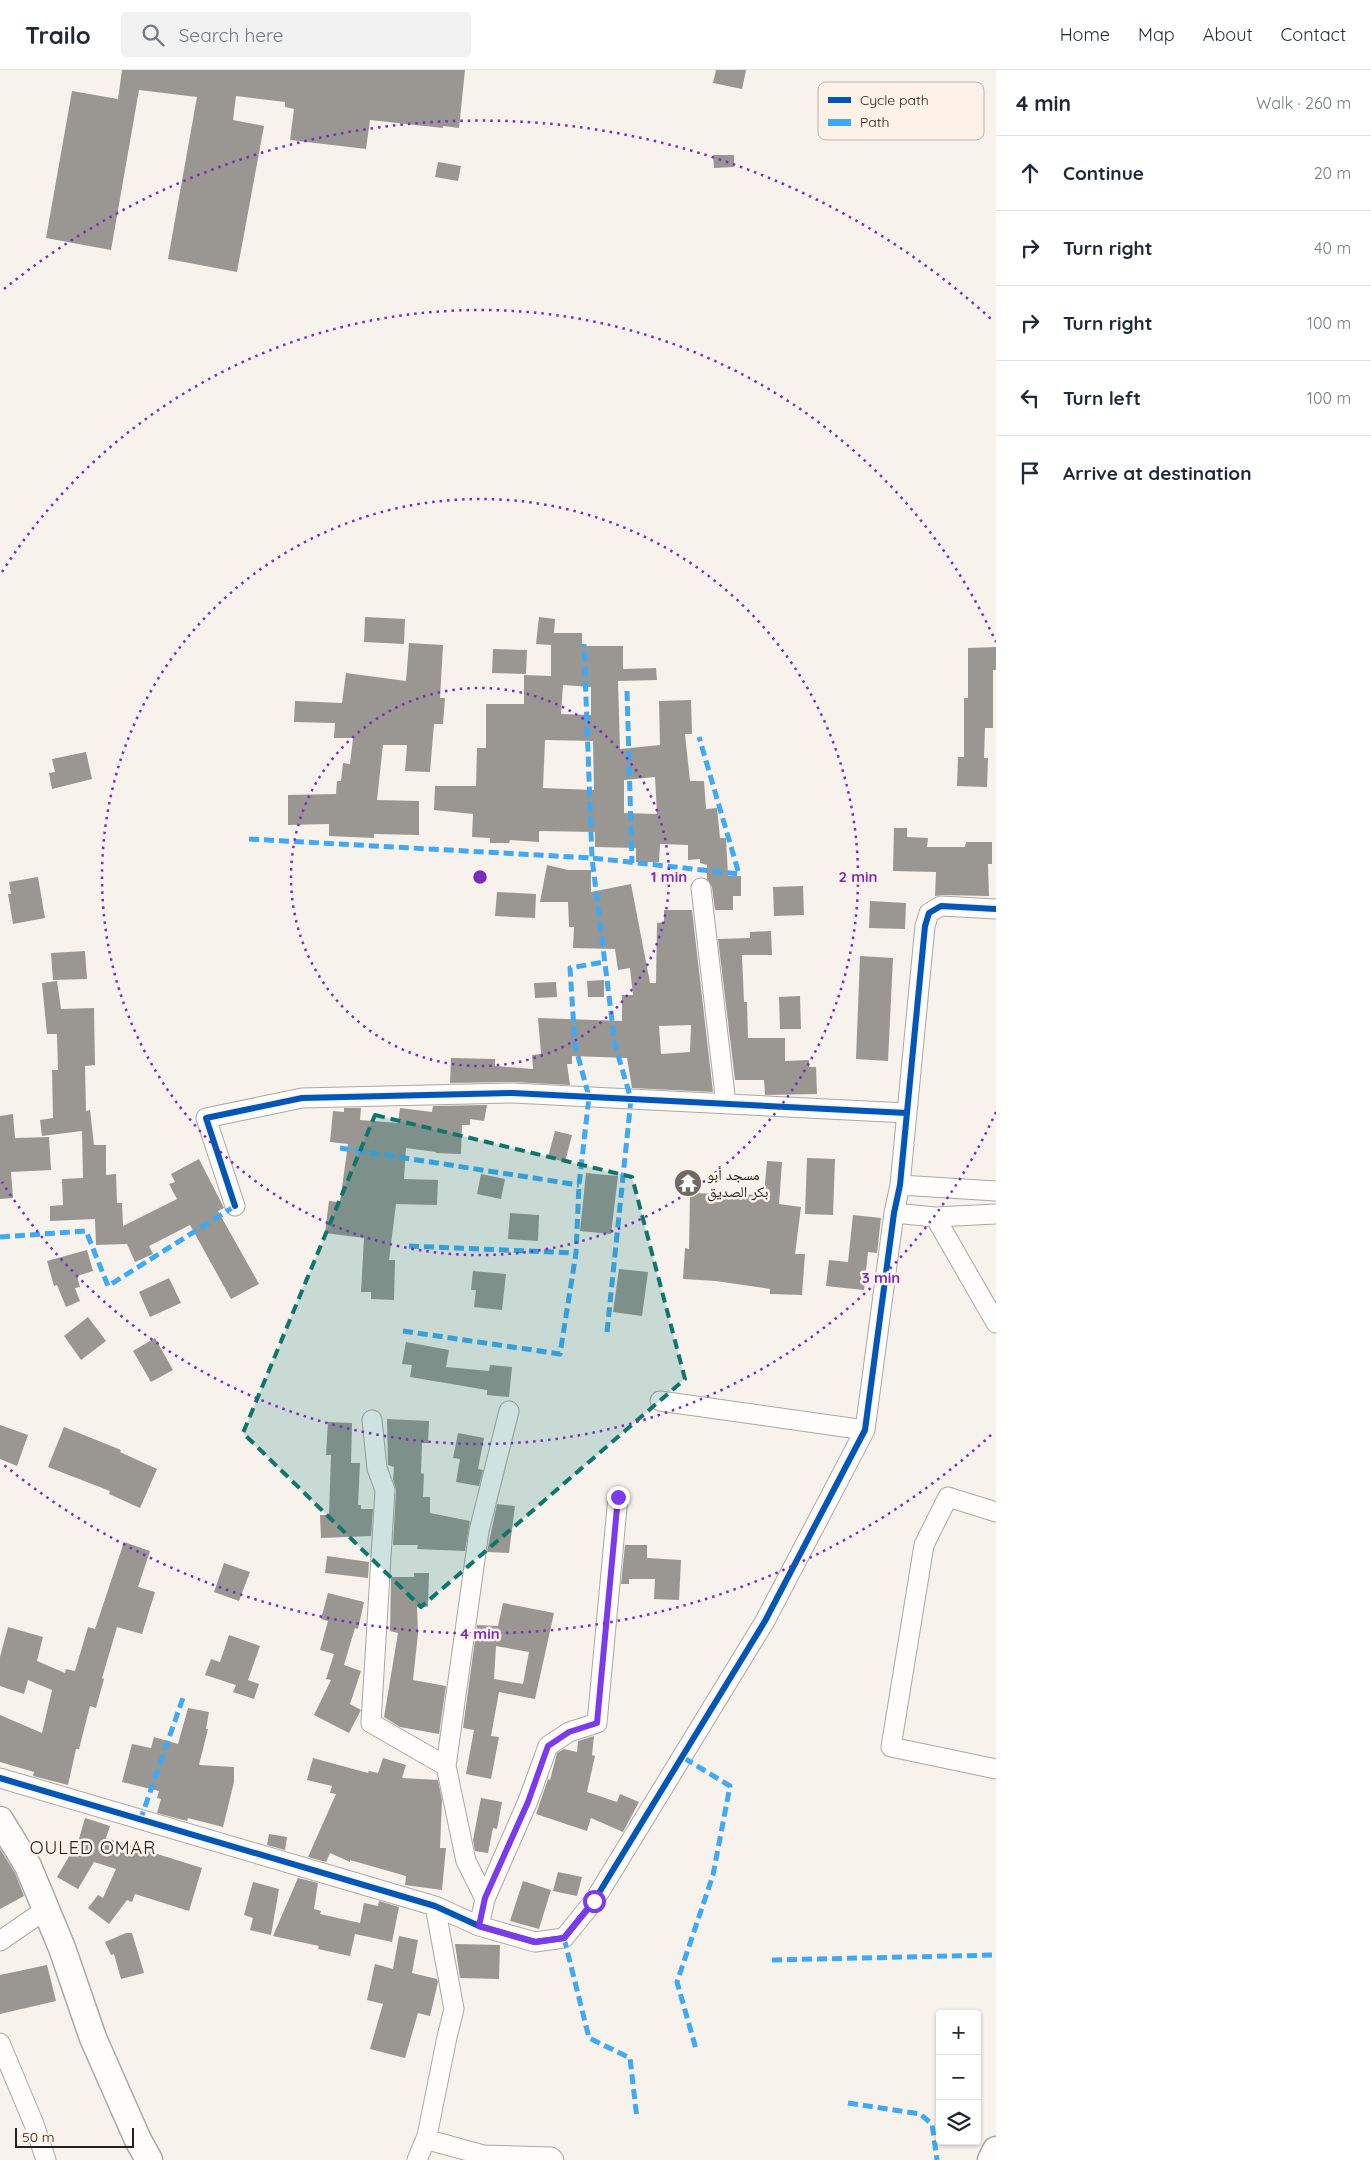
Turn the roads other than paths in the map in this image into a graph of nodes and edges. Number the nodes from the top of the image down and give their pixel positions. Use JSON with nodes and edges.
{"nodes":[{"id":1,"x":701,"y":888,"type":"dead end"},
{"id":2,"x":996,"y":909,"type":"edge"},
{"id":3,"x":726,"y":1104,"type":"junction"},
{"id":4,"x":907,"y":1113,"type":"junction"},
{"id":5,"x":900,"y":1185,"type":"junction"},
{"id":6,"x":996,"y":1192,"type":"edge"},
{"id":7,"x":235,"y":1206,"type":"dead end"},
{"id":8,"x":894,"y":1213,"type":"junction"},
{"id":9,"x":996,"y":1214,"type":"edge"},
{"id":10,"x":934,"y":1218,"type":"junction"},
{"id":11,"x":996,"y":1323,"type":"edge"},
{"id":12,"x":660,"y":1401,"type":"dead end"},
{"id":13,"x":508,"y":1411,"type":"dead end"},
{"id":14,"x":372,"y":1420,"type":"dead end"},
{"id":15,"x":865,"y":1430,"type":"junction"},
{"id":16,"x":618,"y":1497,"type":"dead end"},
{"id":17,"x":996,"y":1512,"type":"edge"},
{"id":18,"x":446,"y":1766,"type":"junction"},
{"id":19,"x":996,"y":1769,"type":"edge"},
{"id":20,"x":0,"y":1778,"type":"edge"},
{"id":21,"x":0,"y":1820,"type":"edge"},
{"id":22,"x":485,"y":1898,"type":"junction"},
{"id":23,"x":435,"y":1906,"type":"junction"},
{"id":24,"x":45,"y":1910,"type":"junction"},
{"id":25,"x":479,"y":1926,"type":"junction"},
{"id":26,"x":0,"y":1941,"type":"edge"},
{"id":27,"x":0,"y":2044,"type":"edge"},
{"id":28,"x":427,"y":2136,"type":"junction"},
{"id":29,"x":996,"y":2150,"type":"edge"},
{"id":30,"x":46,"y":2160,"type":"edge"},
{"id":31,"x":149,"y":2160,"type":"edge"},
{"id":32,"x":417,"y":2160,"type":"edge"},
{"id":33,"x":554,"y":2160,"type":"edge"},
{"id":34,"x":991,"y":2160,"type":"edge"}],
"edges":[{"from":1,"to":3,"type":"street"},
{"from":2,"to":4,"type":"street"},
{"from":3,"to":4,"type":"street"},
{"from":3,"to":7,"type":"street"},
{"from":4,"to":5,"type":"street"},
{"from":5,"to":6,"type":"street"},
{"from":5,"to":8,"type":"street"},
{"from":8,"to":10,"type":"street"},
{"from":8,"to":15,"type":"street"},
{"from":9,"to":10,"type":"street"},
{"from":10,"to":11,"type":"street"},
{"from":12,"to":15,"type":"street"},
{"from":13,"to":18,"type":"street"},
{"from":14,"to":18,"type":"street"},
{"from":15,"to":25,"type":"street"},
{"from":16,"to":22,"type":"street"},
{"from":17,"to":19,"type":"street"},
{"from":18,"to":22,"type":"street"},
{"from":20,"to":23,"type":"street"},
{"from":21,"to":24,"type":"main road"},
{"from":22,"to":25,"type":"street"},
{"from":23,"to":25,"type":"street"},
{"from":23,"to":28,"type":"street"},
{"from":24,"to":26,"type":"street"},
{"from":24,"to":31,"type":"main road"},
{"from":27,"to":30,"type":"street"},
{"from":28,"to":32,"type":"street"},
{"from":28,"to":33,"type":"street"},
{"from":29,"to":34,"type":"main road"}]}
